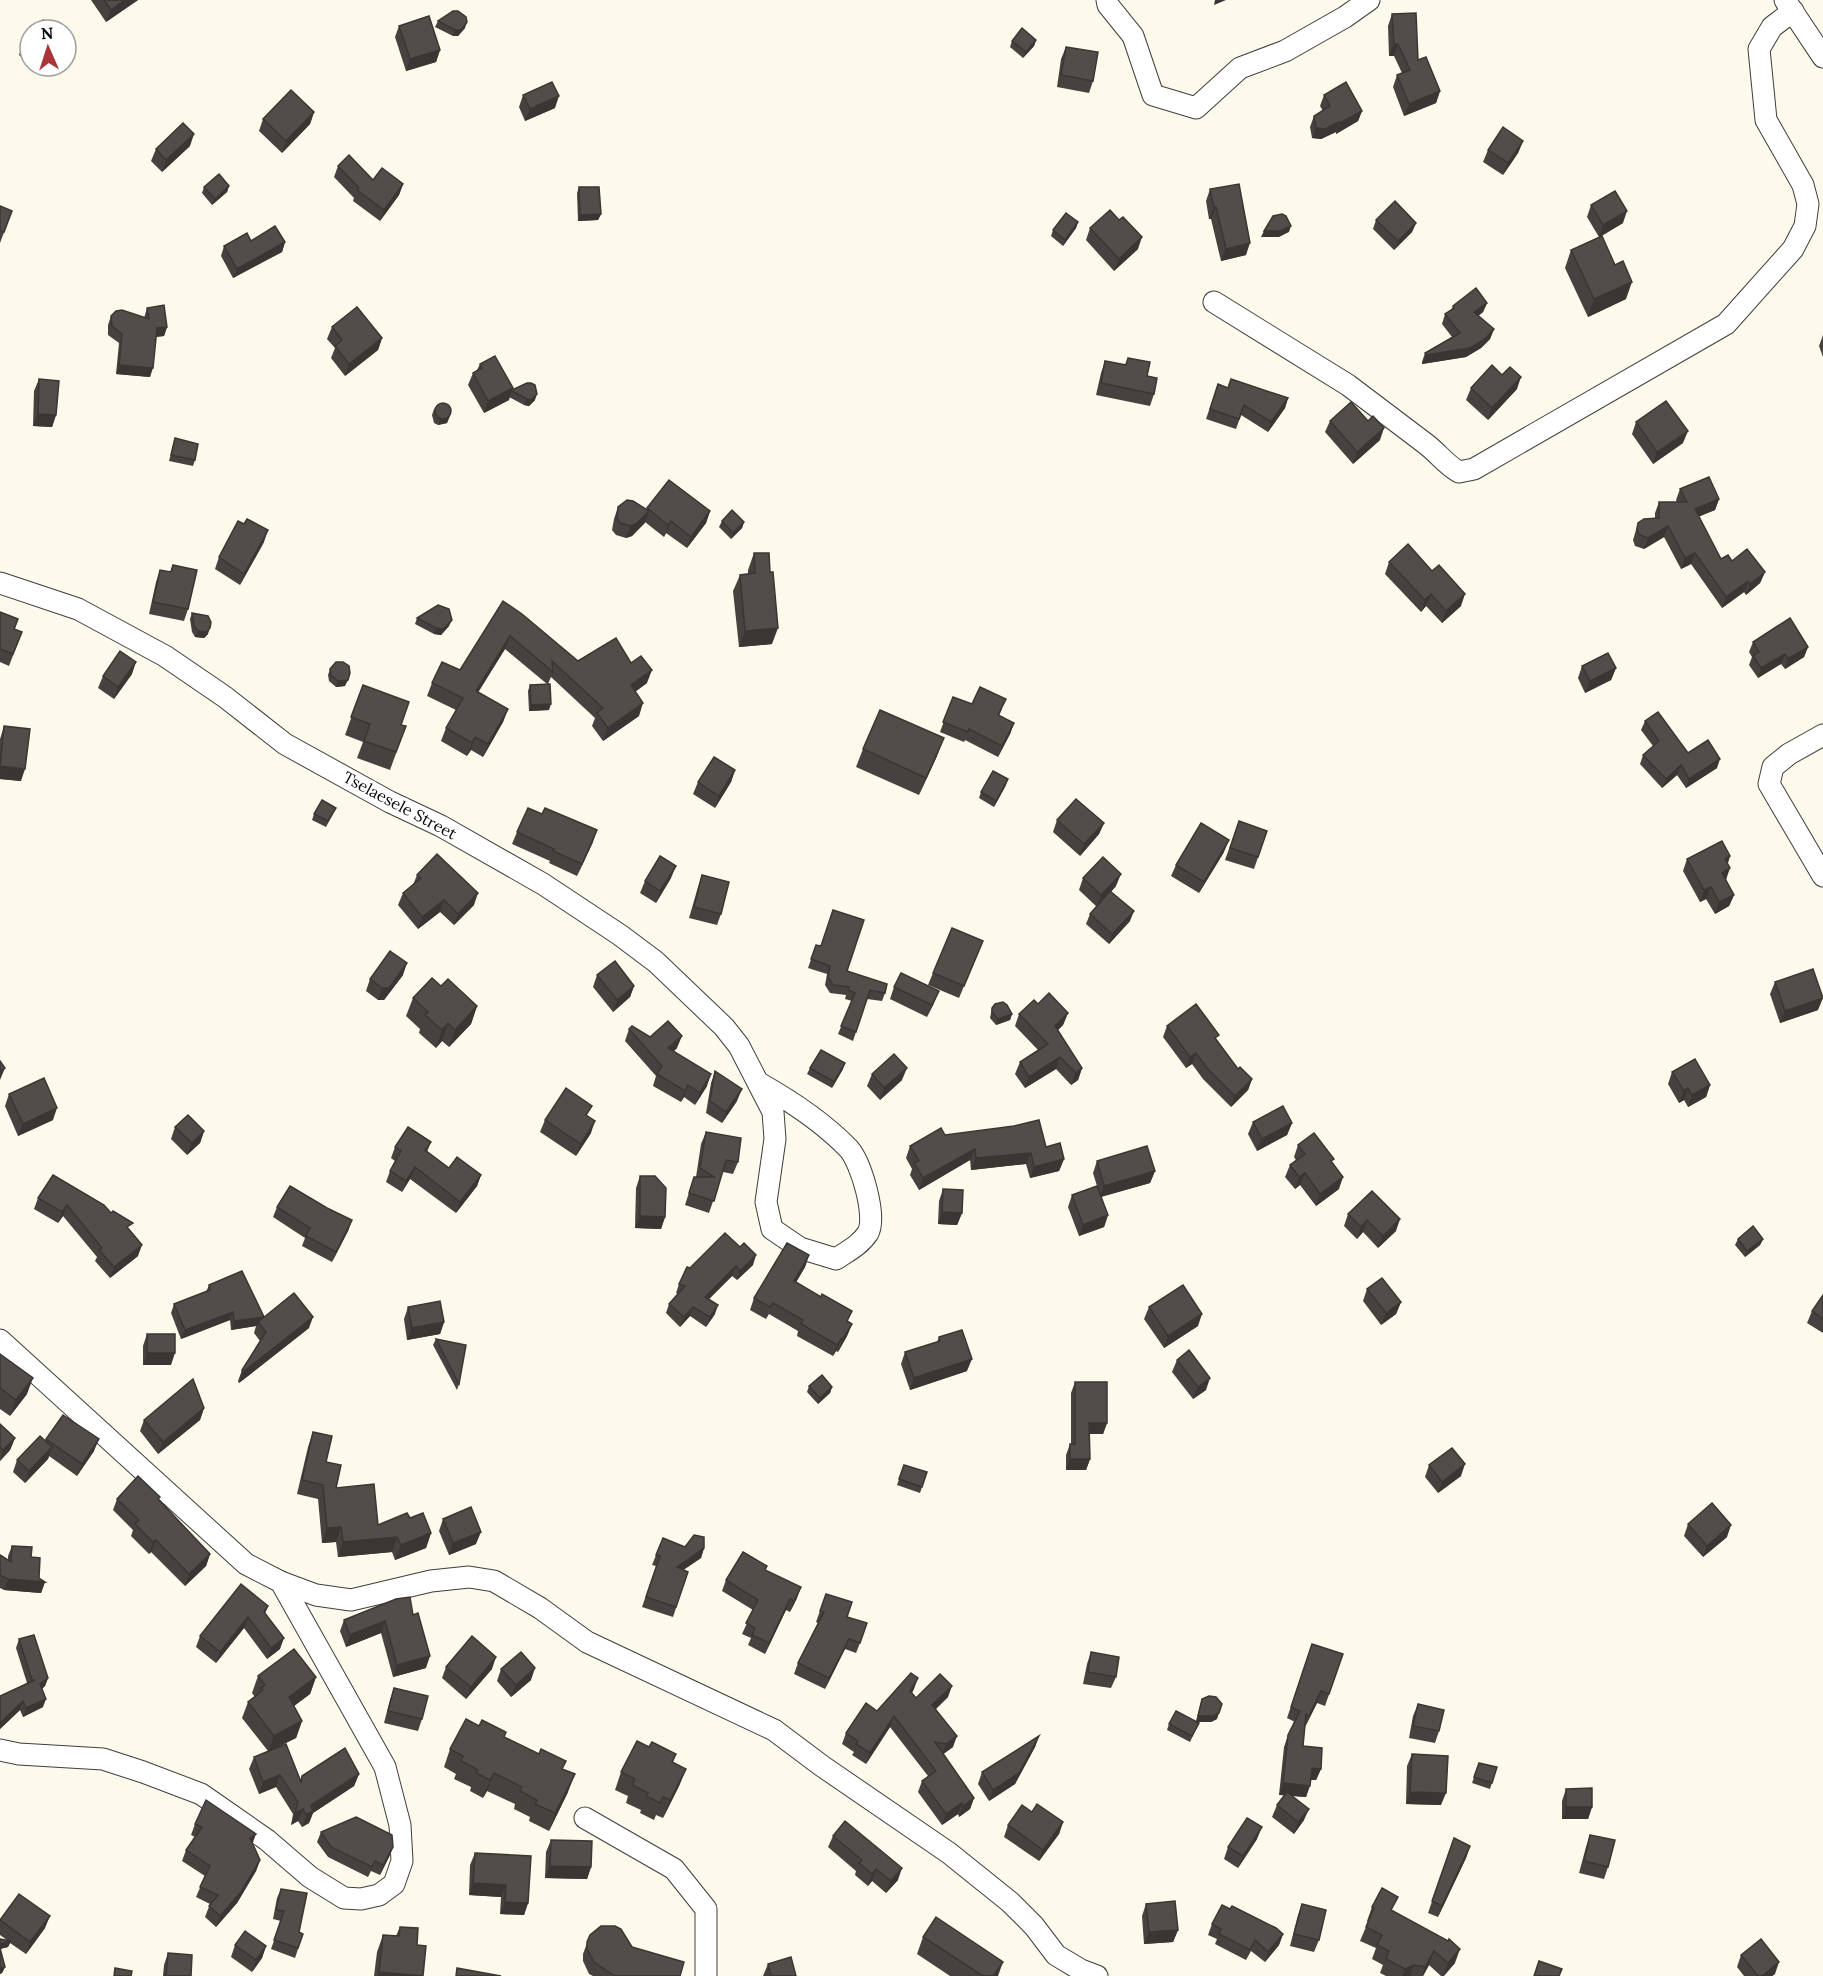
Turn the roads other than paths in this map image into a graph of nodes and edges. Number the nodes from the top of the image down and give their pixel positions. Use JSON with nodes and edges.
{"nodes":[{"id":1,"x":1107,"y":0,"type":"edge"},
{"id":2,"x":1369,"y":0,"type":"edge"},
{"id":3,"x":1789,"y":5,"type":"edge"},
{"id":4,"x":1823,"y":57,"type":"edge"},
{"id":5,"x":1214,"y":302,"type":"dead end"},
{"id":6,"x":0,"y":583,"type":"edge"},
{"id":7,"x":1823,"y":735,"type":"edge"},
{"id":8,"x":1823,"y":876,"type":"edge"},
{"id":9,"x":759,"y":1083,"type":"junction"},
{"id":10,"x":0,"y":1340,"type":"edge"},
{"id":11,"x":281,"y":1581,"type":"junction"},
{"id":12,"x":0,"y":1750,"type":"edge"},
{"id":13,"x":585,"y":1818,"type":"dead end"},
{"id":14,"x":706,"y":1976,"type":"edge"},
{"id":15,"x":1097,"y":1976,"type":"edge"}],
"edges":[{"from":1,"to":2,"type":"street"},
{"from":3,"to":4,"type":"street"},
{"from":3,"to":5,"type":"street"},
{"from":6,"to":9,"type":"street","name":"Tselaesele Street"},
{"from":7,"to":8,"type":"street"},
{"from":9,"to":9,"type":"street","name":"Tselaesele Street"},
{"from":10,"to":11,"type":"street"},
{"from":11,"to":12,"type":"street"},
{"from":11,"to":15,"type":"street"},
{"from":13,"to":14,"type":"street"}]}
